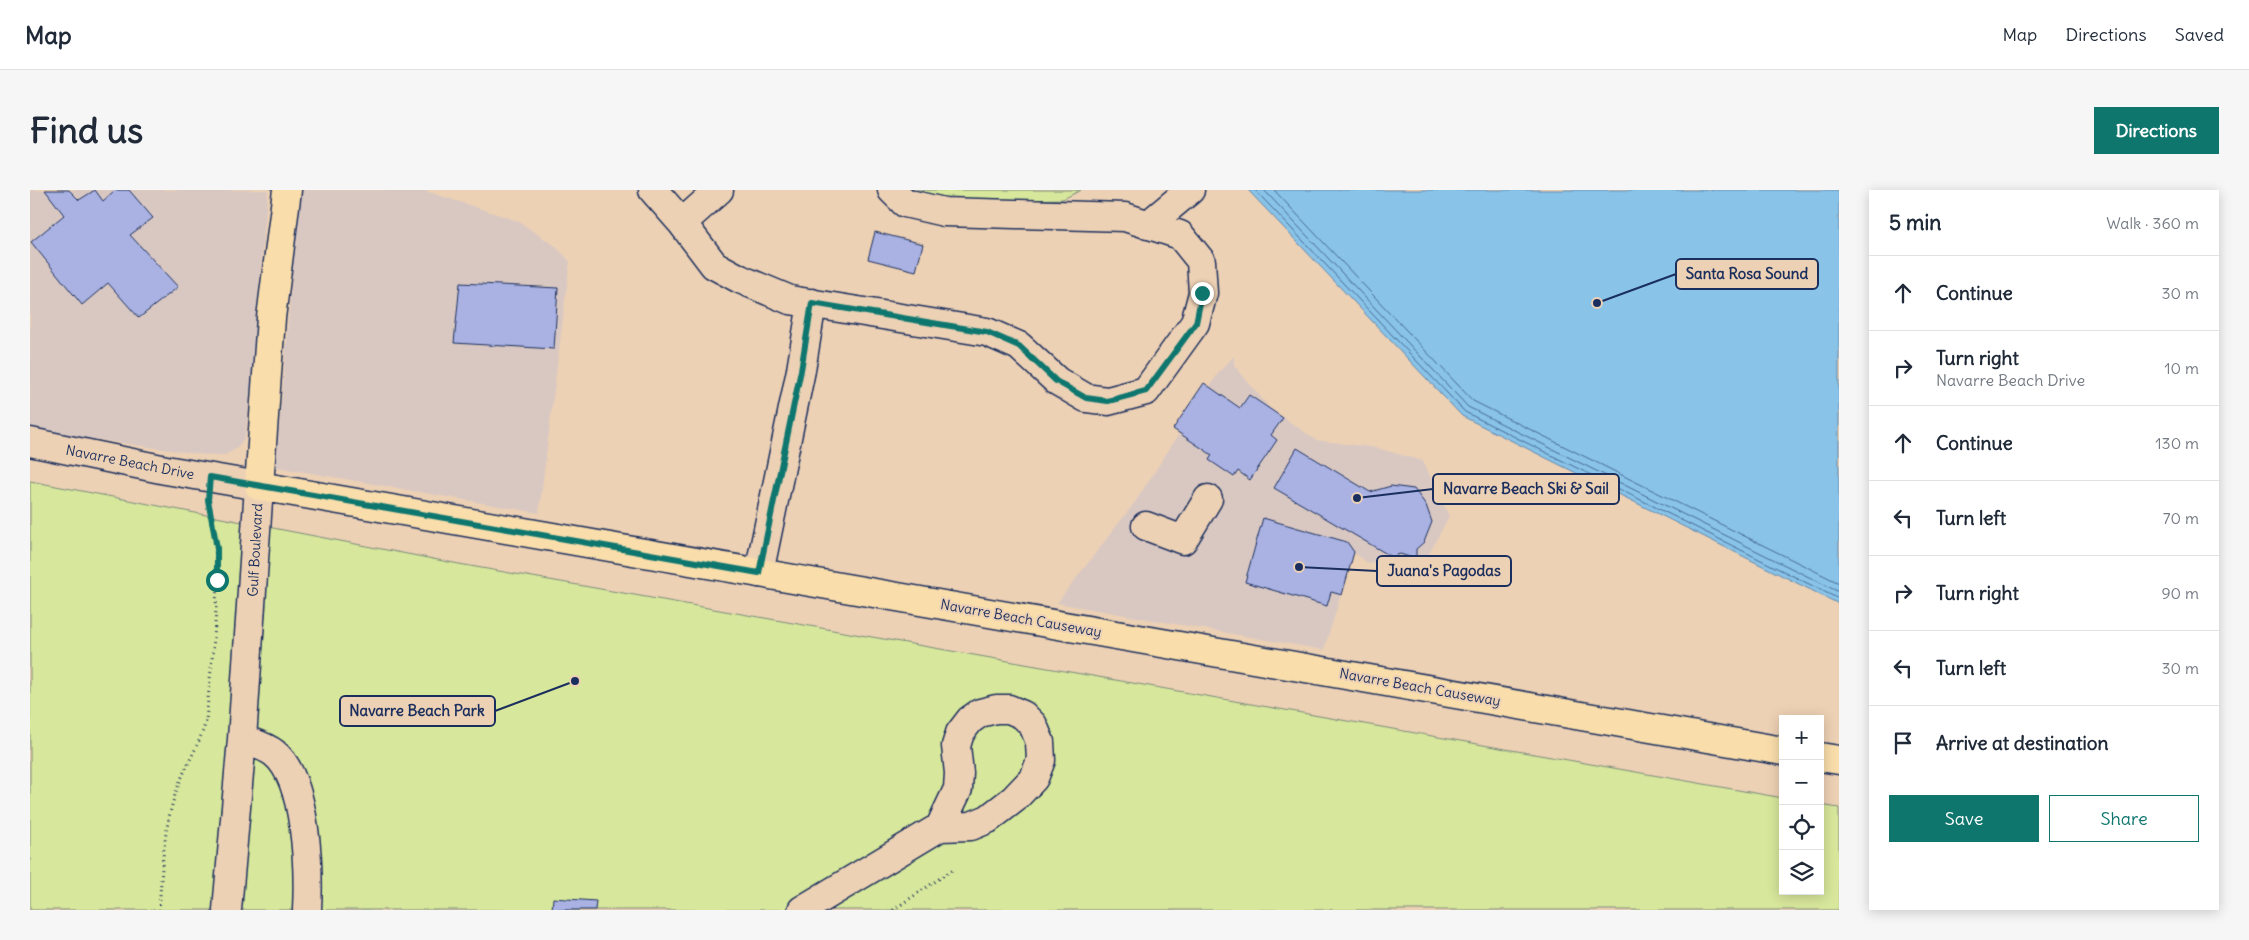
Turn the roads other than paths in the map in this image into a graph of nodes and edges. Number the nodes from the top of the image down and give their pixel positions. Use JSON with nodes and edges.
{"nodes":[{"id":1,"x":287,"y":190,"type":"edge"},
{"id":2,"x":653,"y":190,"type":"edge"},
{"id":3,"x":719,"y":190,"type":"edge"},
{"id":4,"x":892,"y":190,"type":"edge"},
{"id":5,"x":1190,"y":190,"type":"edge"},
{"id":6,"x":682,"y":222,"type":"junction"},
{"id":7,"x":1148,"y":225,"type":"junction"},
{"id":8,"x":812,"y":303,"type":"junction"},
{"id":9,"x":30,"y":442,"type":"edge"},
{"id":10,"x":259,"y":486,"type":"junction"},
{"id":11,"x":1208,"y":499,"type":"dead end"},
{"id":12,"x":1146,"y":526,"type":"dead end"},
{"id":13,"x":759,"y":573,"type":"junction"},
{"id":14,"x":242,"y":739,"type":"junction"},
{"id":15,"x":1779,"y":749,"type":"edge"},
{"id":16,"x":1824,"y":758,"type":"edge"},
{"id":17,"x":1839,"y":760,"type":"edge"},
{"id":18,"x":940,"y":827,"type":"junction"},
{"id":19,"x":228,"y":910,"type":"edge"},
{"id":20,"x":307,"y":910,"type":"edge"},
{"id":21,"x":802,"y":910,"type":"edge"}],
"edges":[{"from":1,"to":10,"type":"main road","name":"Gulf Boulevard"},
{"from":2,"to":6,"type":"street"},
{"from":3,"to":6,"type":"street"},
{"from":4,"to":7,"type":"street"},
{"from":5,"to":7,"type":"street"},
{"from":6,"to":8,"type":"street"},
{"from":7,"to":8,"type":"street"},
{"from":8,"to":13,"type":"street"},
{"from":9,"to":10,"type":"street","name":"Navarre Beach Drive"},
{"from":10,"to":13,"type":"main road","name":"Navarre Beach Causeway"},
{"from":10,"to":14,"type":"street","name":"Gulf Boulevard"},
{"from":11,"to":12,"type":"street"},
{"from":13,"to":15,"type":"main road","name":"Navarre Beach Causeway"},
{"from":14,"to":19,"type":"street","name":"Gulf Boulevard"},
{"from":14,"to":20,"type":"street"},
{"from":16,"to":17,"type":"main road"},
{"from":18,"to":18,"type":"street"},
{"from":18,"to":21,"type":"street"}]}
